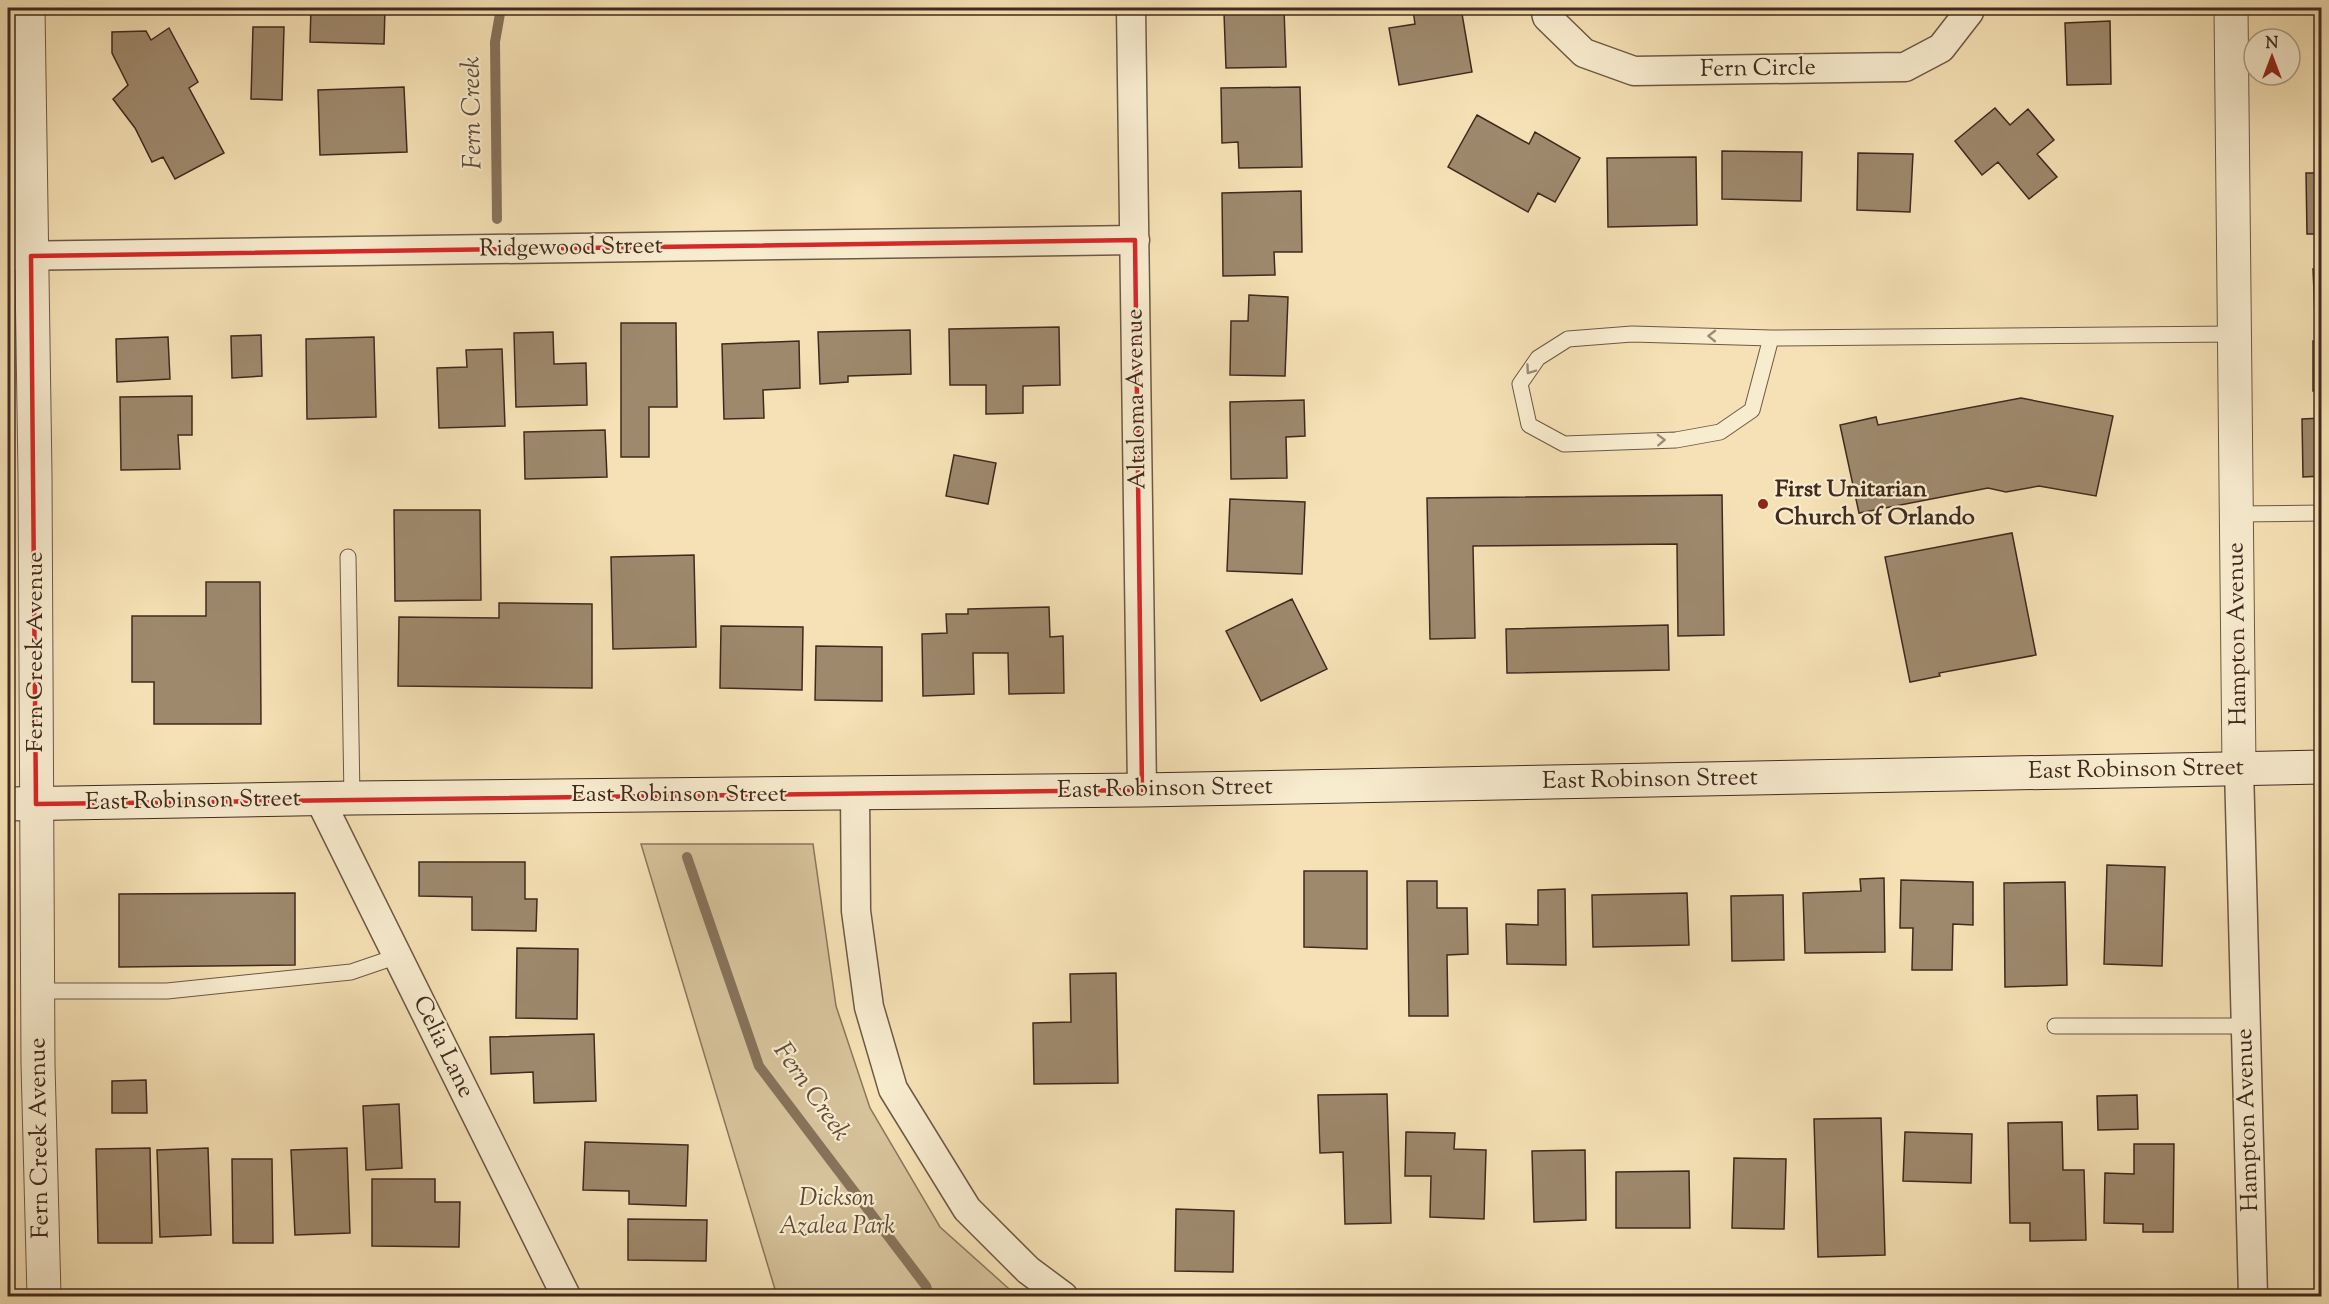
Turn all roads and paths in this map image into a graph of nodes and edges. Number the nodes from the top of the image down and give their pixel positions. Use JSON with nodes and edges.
{"nodes":[{"id":1,"x":28,"y":8,"type":"edge"},
{"id":2,"x":1131,"y":8,"type":"edge"},
{"id":3,"x":1545,"y":8,"type":"edge"},
{"id":4,"x":1970,"y":8,"type":"edge"},
{"id":5,"x":2231,"y":8,"type":"edge"},
{"id":6,"x":1135,"y":240,"type":"junction"},
{"id":7,"x":19,"y":256,"type":"edge"},
{"id":8,"x":2235,"y":334,"type":"junction"},
{"id":9,"x":1771,"y":338,"type":"junction"},
{"id":10,"x":2322,"y":513,"type":"edge"},
{"id":11,"x":2237,"y":514,"type":"junction"},
{"id":12,"x":348,"y":557,"type":"dead end"},
{"id":13,"x":2322,"y":766,"type":"edge"},
{"id":14,"x":2239,"y":768,"type":"junction"},
{"id":15,"x":1142,"y":790,"type":"junction"},
{"id":16,"x":855,"y":794,"type":"junction"},
{"id":17,"x":319,"y":798,"type":"junction"},
{"id":18,"x":352,"y":798,"type":"junction"},
{"id":19,"x":22,"y":804,"type":"edge"},
{"id":20,"x":398,"y":957,"type":"junction"},
{"id":21,"x":38,"y":991,"type":"junction"},
{"id":22,"x":2055,"y":1026,"type":"dead end"},
{"id":23,"x":2246,"y":1026,"type":"junction"},
{"id":24,"x":44,"y":1296,"type":"edge"},
{"id":25,"x":566,"y":1296,"type":"edge"},
{"id":26,"x":1063,"y":1296,"type":"edge"},
{"id":27,"x":2253,"y":1296,"type":"edge"}],
"edges":[{"from":1,"to":7,"type":"main road","name":"Fern Creek Avenue"},
{"from":2,"to":6,"type":"street","name":"Altaloma Avenue"},
{"from":3,"to":4,"type":"street","name":"Fern Circle"},
{"from":5,"to":8,"type":"main road","name":"Hampton Avenue"},
{"from":6,"to":7,"type":"street","name":"Ridgewood Street"},
{"from":6,"to":15,"type":"street","name":"Altaloma Avenue"},
{"from":7,"to":19,"type":"main road","name":"Fern Creek Avenue"},
{"from":8,"to":9,"type":"lane"},
{"from":8,"to":11,"type":"main road","name":"Hampton Avenue"},
{"from":9,"to":9,"type":"lane","one_way":true},
{"from":10,"to":11,"type":"lane"},
{"from":11,"to":14,"type":"main road","name":"Hampton Avenue"},
{"from":12,"to":18,"type":"lane"},
{"from":13,"to":14,"type":"main road","name":"East Robinson Street"},
{"from":14,"to":15,"type":"main road","name":"East Robinson Street"},
{"from":14,"to":23,"type":"street","name":"Hampton Avenue"},
{"from":15,"to":16,"type":"main road","name":"East Robinson Street"},
{"from":16,"to":18,"type":"main road","name":"East Robinson Street"},
{"from":16,"to":26,"type":"street"},
{"from":17,"to":18,"type":"main road","name":"East Robinson Street"},
{"from":17,"to":19,"type":"main road","name":"East Robinson Street"},
{"from":17,"to":20,"type":"street","name":"Celia Lane"},
{"from":19,"to":21,"type":"main road","name":"Fern Creek Avenue"},
{"from":20,"to":21,"type":"lane"},
{"from":20,"to":25,"type":"street","name":"Celia Lane"},
{"from":21,"to":24,"type":"main road","name":"Fern Creek Avenue"},
{"from":22,"to":23,"type":"lane"},
{"from":23,"to":27,"type":"street","name":"Hampton Avenue"}]}
